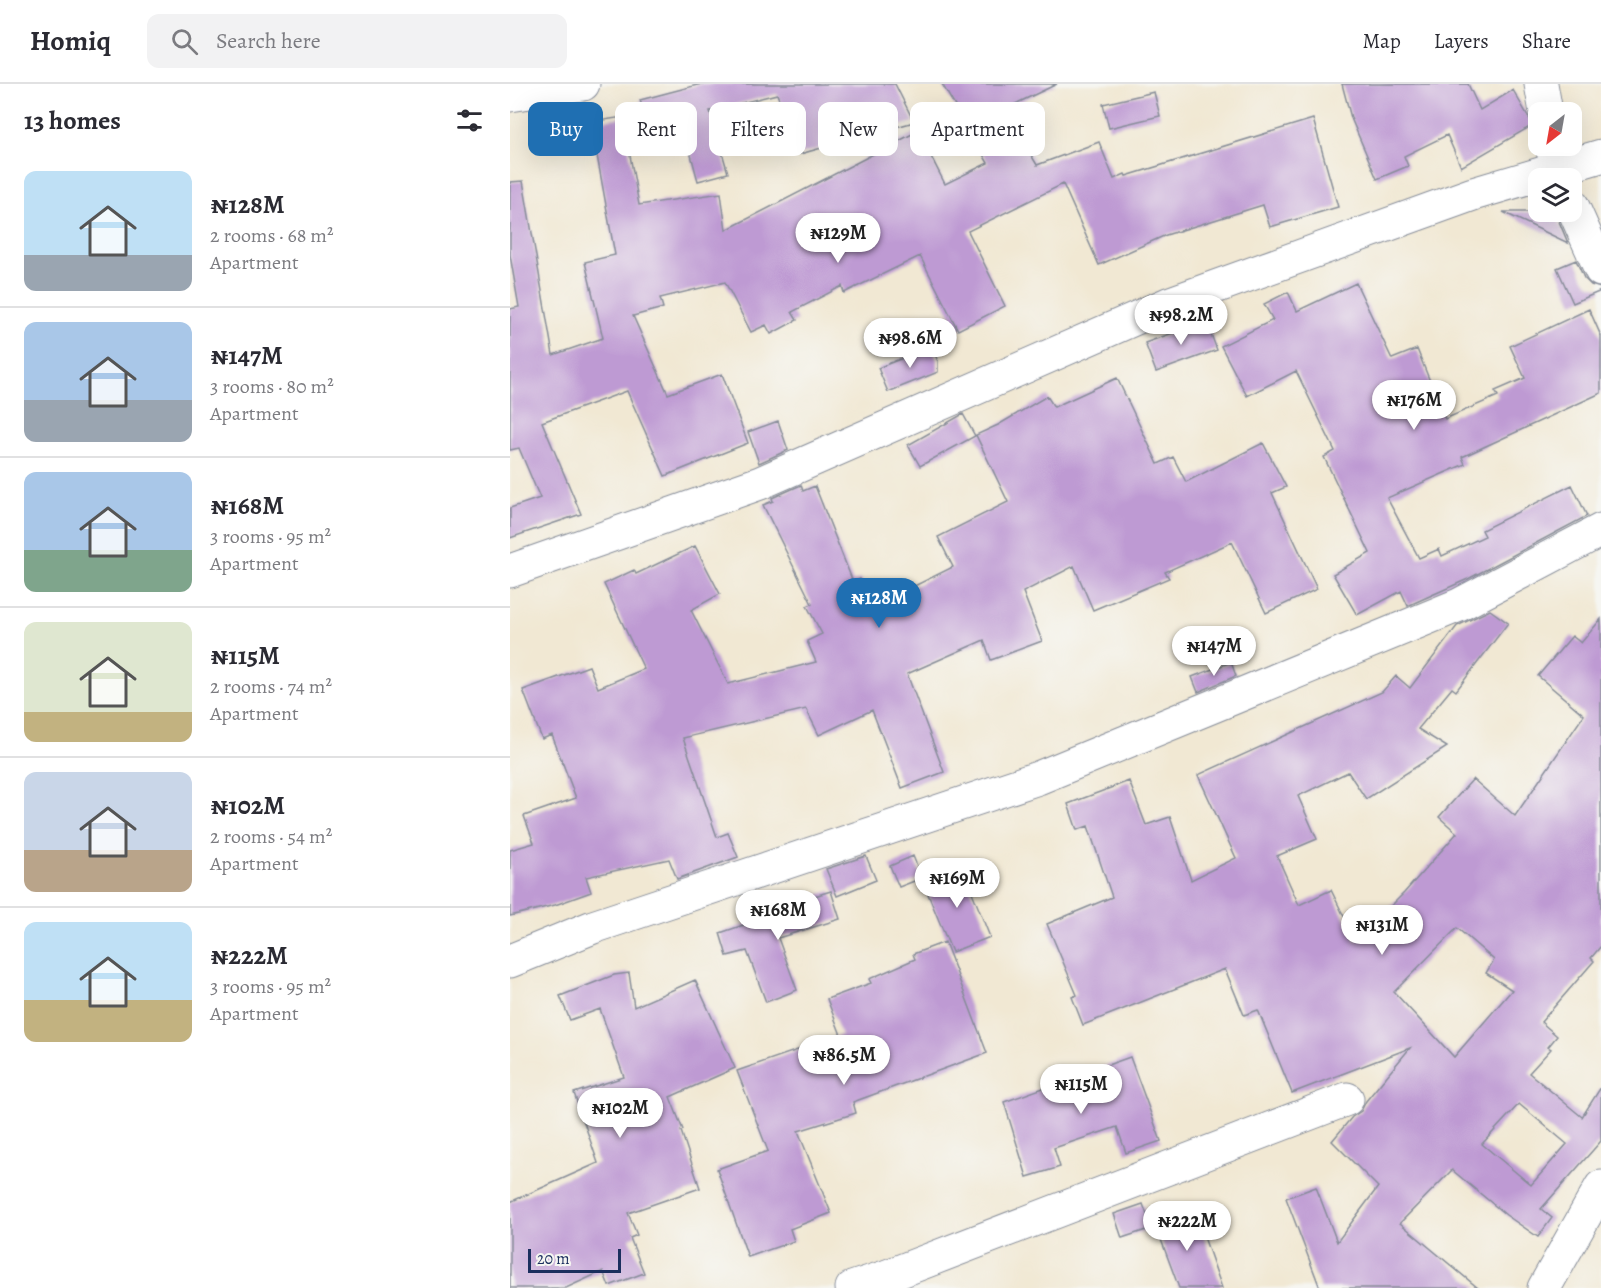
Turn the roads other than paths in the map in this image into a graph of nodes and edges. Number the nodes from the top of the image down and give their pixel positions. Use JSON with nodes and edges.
{"nodes":[{"id":1,"x":582,"y":84,"type":"edge"},
{"id":2,"x":1541,"y":84,"type":"edge"},
{"id":3,"x":510,"y":95,"type":"edge"},
{"id":4,"x":1544,"y":102,"type":"edge"},
{"id":5,"x":1601,"y":156,"type":"edge"},
{"id":6,"x":1557,"y":164,"type":"edge"},
{"id":7,"x":1580,"y":222,"type":"edge"},
{"id":8,"x":1601,"y":270,"type":"edge"},
{"id":9,"x":1601,"y":530,"type":"edge"},
{"id":10,"x":510,"y":570,"type":"edge"},
{"id":11,"x":510,"y":961,"type":"edge"},
{"id":12,"x":1347,"y":1099,"type":"dead end"},
{"id":13,"x":1601,"y":1187,"type":"edge"},
{"id":14,"x":887,"y":1282,"type":"edge"},
{"id":15,"x":852,"y":1288,"type":"edge"},
{"id":16,"x":1544,"y":1288,"type":"edge"}],
"edges":[{"from":1,"to":3,"type":"street"},
{"from":2,"to":4,"type":"street"},
{"from":5,"to":6,"type":"street"},
{"from":6,"to":10,"type":"street"},
{"from":7,"to":8,"type":"street"},
{"from":9,"to":11,"type":"street"},
{"from":12,"to":14,"type":"street"},
{"from":13,"to":16,"type":"street"},
{"from":14,"to":15,"type":"street"}]}
